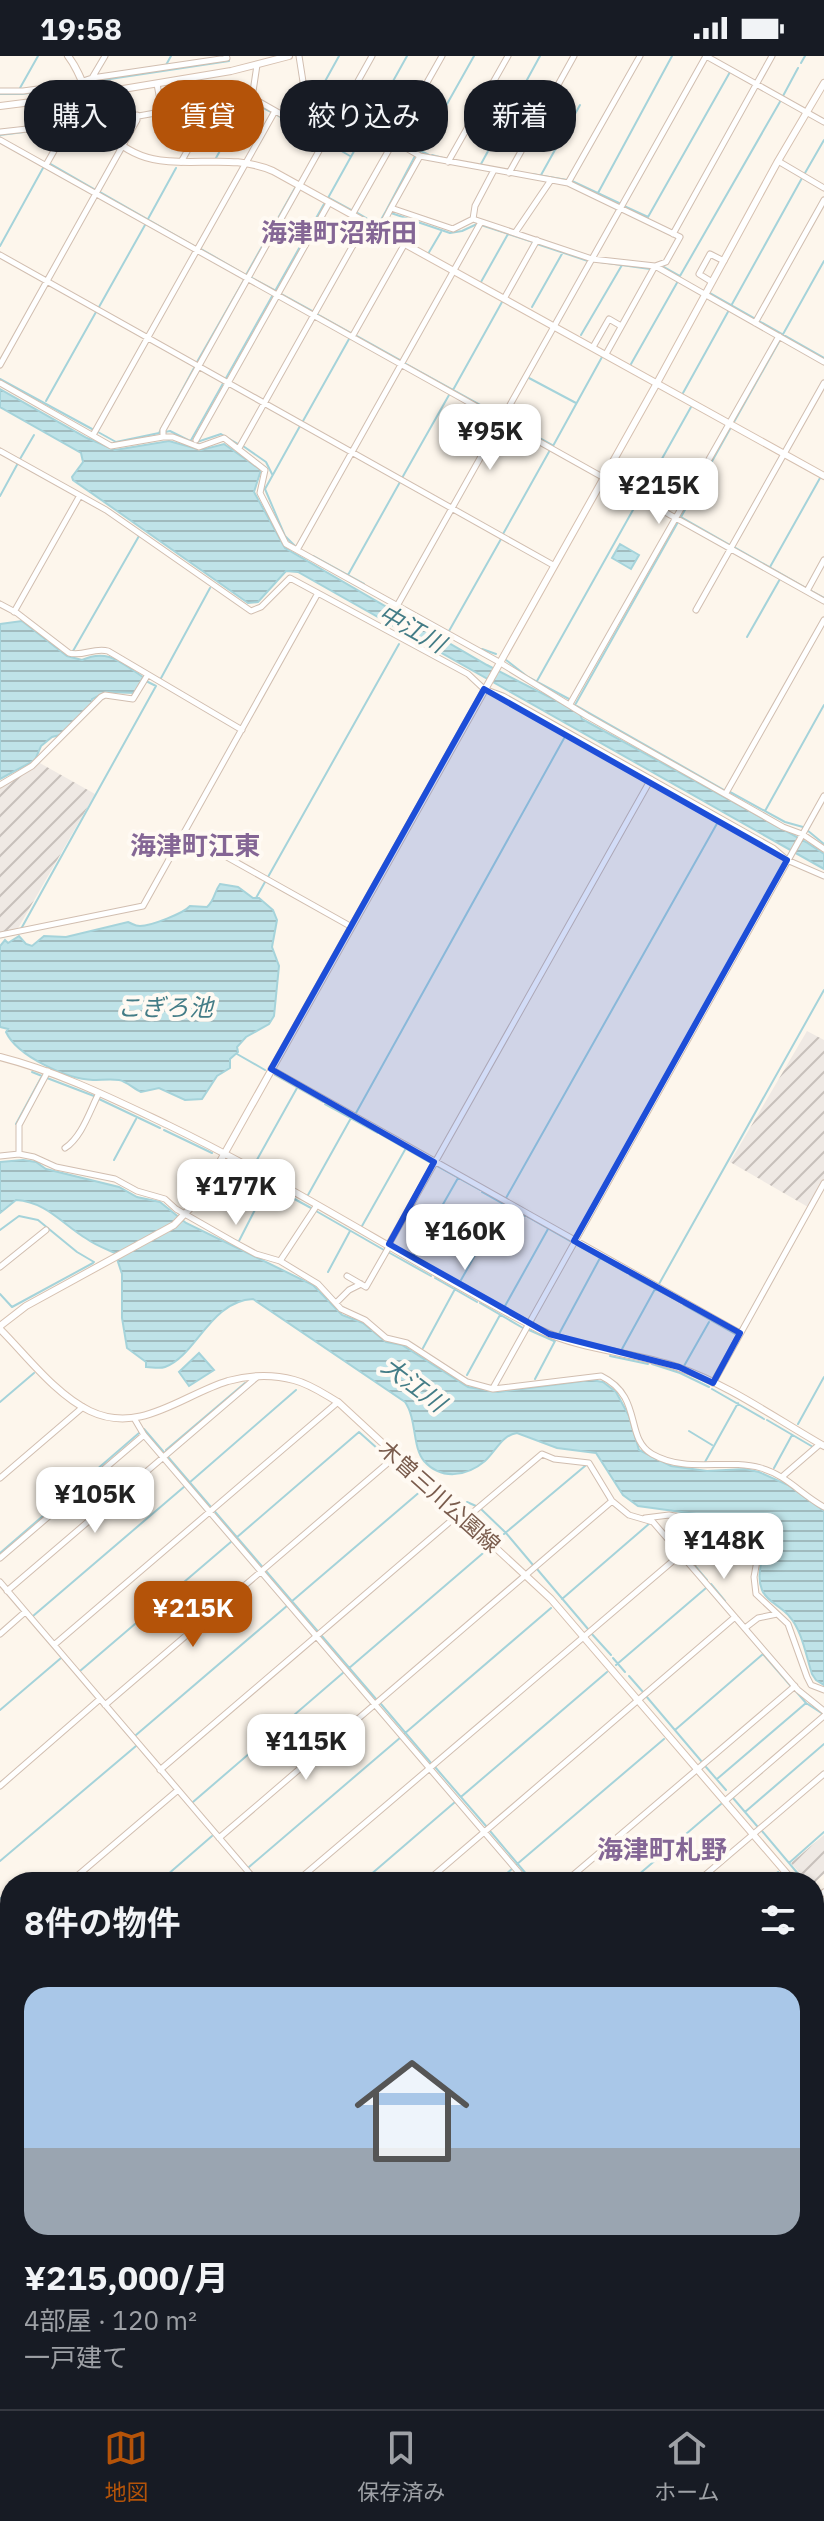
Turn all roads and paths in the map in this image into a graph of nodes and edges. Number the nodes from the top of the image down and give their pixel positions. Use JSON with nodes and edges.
{"nodes":[{"id":1,"x":68,"y":56,"type":"edge"},
{"id":2,"x":105,"y":56,"type":"edge"},
{"id":3,"x":226,"y":56,"type":"edge"},
{"id":4,"x":289,"y":56,"type":"edge"},
{"id":5,"x":299,"y":56,"type":"edge"},
{"id":6,"x":372,"y":56,"type":"edge"},
{"id":7,"x":442,"y":56,"type":"edge"},
{"id":8,"x":508,"y":56,"type":"edge"},
{"id":9,"x":574,"y":56,"type":"edge"},
{"id":10,"x":640,"y":56,"type":"edge"},
{"id":11,"x":706,"y":56,"type":"edge"},
{"id":12,"x":772,"y":56,"type":"edge"},
{"id":13,"x":274,"y":58,"type":"edge"},
{"id":14,"x":257,"y":65,"type":"junction"},
{"id":15,"x":92,"y":78,"type":"junction"},
{"id":16,"x":82,"y":80,"type":"edge"},
{"id":17,"x":88,"y":80,"type":"edge"},
{"id":18,"x":178,"y":80,"type":"edge"},
{"id":19,"x":255,"y":80,"type":"edge"},
{"id":20,"x":303,"y":80,"type":"edge"},
{"id":21,"x":358,"y":80,"type":"edge"},
{"id":22,"x":428,"y":80,"type":"edge"},
{"id":23,"x":756,"y":83,"type":"junction"},
{"id":24,"x":824,"y":83,"type":"edge"},
{"id":25,"x":0,"y":91,"type":"edge"},
{"id":26,"x":24,"y":91,"type":"edge"},
{"id":27,"x":24,"y":103,"type":"edge"},
{"id":28,"x":264,"y":105,"type":"edge"},
{"id":29,"x":0,"y":106,"type":"edge"},
{"id":30,"x":275,"y":111,"type":"junction"},
{"id":31,"x":152,"y":112,"type":"edge"},
{"id":32,"x":808,"y":113,"type":"junction"},
{"id":33,"x":280,"y":114,"type":"edge"},
{"id":34,"x":137,"y":115,"type":"edge"},
{"id":35,"x":824,"y":122,"type":"edge"},
{"id":36,"x":24,"y":129,"type":"edge"},
{"id":37,"x":0,"y":132,"type":"edge"},
{"id":38,"x":0,"y":140,"type":"edge"},
{"id":39,"x":53,"y":152,"type":"edge"},
{"id":40,"x":119,"y":152,"type":"edge"},
{"id":41,"x":135,"y":152,"type":"edge"},
{"id":42,"x":187,"y":152,"type":"edge"},
{"id":43,"x":318,"y":152,"type":"edge"},
{"id":44,"x":388,"y":152,"type":"edge"},
{"id":45,"x":413,"y":152,"type":"edge"},
{"id":46,"x":420,"y":156,"type":"junction"},
{"id":47,"x":778,"y":161,"type":"junction"},
{"id":48,"x":246,"y":162,"type":"junction"},
{"id":49,"x":448,"y":162,"type":"junction"},
{"id":50,"x":180,"y":164,"type":"junction"},
{"id":51,"x":46,"y":165,"type":"junction"},
{"id":52,"x":494,"y":170,"type":"junction"},
{"id":53,"x":509,"y":173,"type":"junction"},
{"id":54,"x":551,"y":180,"type":"junction"},
{"id":55,"x":568,"y":183,"type":"junction"},
{"id":56,"x":299,"y":186,"type":"junction"},
{"id":57,"x":824,"y":188,"type":"edge"},
{"id":58,"x":96,"y":193,"type":"junction"},
{"id":59,"x":824,"y":200,"type":"edge"},
{"id":60,"x":327,"y":202,"type":"junction"},
{"id":61,"x":391,"y":208,"type":"junction"},
{"id":62,"x":620,"y":208,"type":"junction"},
{"id":63,"x":351,"y":216,"type":"junction"},
{"id":64,"x":473,"y":219,"type":"junction"},
{"id":65,"x":481,"y":222,"type":"junction"},
{"id":66,"x":365,"y":224,"type":"junction"},
{"id":67,"x":379,"y":231,"type":"junction"},
{"id":68,"x":515,"y":233,"type":"junction"},
{"id":69,"x":673,"y":234,"type":"junction"},
{"id":70,"x":537,"y":240,"type":"junction"},
{"id":71,"x":404,"y":245,"type":"junction"},
{"id":72,"x":197,"y":250,"type":"junction"},
{"id":73,"x":0,"y":255,"type":"edge"},
{"id":74,"x":592,"y":259,"type":"junction"},
{"id":75,"x":724,"y":261,"type":"junction"},
{"id":76,"x":655,"y":266,"type":"junction"},
{"id":77,"x":453,"y":272,"type":"junction"},
{"id":78,"x":247,"y":279,"type":"junction"},
{"id":79,"x":47,"y":282,"type":"junction"},
{"id":80,"x":712,"y":282,"type":"junction"},
{"id":81,"x":275,"y":294,"type":"junction"},
{"id":82,"x":706,"y":294,"type":"junction"},
{"id":83,"x":505,"y":297,"type":"junction"},
{"id":84,"x":314,"y":316,"type":"junction"},
{"id":85,"x":755,"y":323,"type":"junction"},
{"id":86,"x":555,"y":325,"type":"junction"},
{"id":87,"x":621,"y":326,"type":"junction"},
{"id":88,"x":779,"y":336,"type":"junction"},
{"id":89,"x":352,"y":337,"type":"junction"},
{"id":90,"x":148,"y":338,"type":"junction"},
{"id":91,"x":593,"y":347,"type":"junction"},
{"id":92,"x":606,"y":354,"type":"junction"},
{"id":93,"x":824,"y":362,"type":"edge"},
{"id":94,"x":0,"y":365,"type":"edge"},
{"id":95,"x":401,"y":365,"type":"junction"},
{"id":96,"x":198,"y":366,"type":"junction"},
{"id":97,"x":226,"y":382,"type":"junction"},
{"id":98,"x":0,"y":383,"type":"edge"},
{"id":99,"x":657,"y":383,"type":"junction"},
{"id":100,"x":824,"y":383,"type":"edge"},
{"id":101,"x":265,"y":403,"type":"junction"},
{"id":102,"x":502,"y":421,"type":"junction"},
{"id":103,"x":730,"y":423,"type":"junction"},
{"id":104,"x":93,"y":435,"type":"junction"},
{"id":105,"x":163,"y":437,"type":"junction"},
{"id":106,"x":192,"y":443,"type":"junction"},
{"id":107,"x":239,"y":448,"type":"junction"},
{"id":108,"x":0,"y":451,"type":"edge"},
{"id":109,"x":352,"y":452,"type":"junction"},
{"id":110,"x":784,"y":453,"type":"junction"},
{"id":111,"x":824,"y":476,"type":"edge"},
{"id":112,"x":602,"y":477,"type":"junction"},
{"id":113,"x":79,"y":497,"type":"junction"},
{"id":114,"x":452,"y":508,"type":"junction"},
{"id":115,"x":676,"y":519,"type":"junction"},
{"id":116,"x":731,"y":549,"type":"junction"},
{"id":117,"x":297,"y":550,"type":"junction"},
{"id":118,"x":824,"y":560,"type":"edge"},
{"id":119,"x":553,"y":565,"type":"junction"},
{"id":120,"x":807,"y":591,"type":"junction"},
{"id":121,"x":318,"y":593,"type":"junction"},
{"id":122,"x":824,"y":601,"type":"edge"},
{"id":123,"x":0,"y":604,"type":"edge"},
{"id":124,"x":397,"y":606,"type":"junction"},
{"id":125,"x":696,"y":610,"type":"dead end"},
{"id":126,"x":14,"y":612,"type":"junction"},
{"id":127,"x":824,"y":620,"type":"edge"},
{"id":128,"x":498,"y":663,"type":"junction"},
{"id":129,"x":146,"y":678,"type":"junction"},
{"id":130,"x":485,"y":686,"type":"junction"},
{"id":131,"x":573,"y":706,"type":"junction"},
{"id":132,"x":242,"y":730,"type":"junction"},
{"id":133,"x":651,"y":779,"type":"junction"},
{"id":134,"x":0,"y":785,"type":"edge"},
{"id":135,"x":726,"y":793,"type":"junction"},
{"id":136,"x":824,"y":796,"type":"edge"},
{"id":137,"x":184,"y":833,"type":"junction"},
{"id":138,"x":802,"y":836,"type":"junction"},
{"id":139,"x":824,"y":849,"type":"edge"},
{"id":140,"x":789,"y":858,"type":"junction"},
{"id":141,"x":824,"y":876,"type":"edge"},
{"id":142,"x":350,"y":926,"type":"junction"},
{"id":143,"x":0,"y":935,"type":"edge"},
{"id":144,"x":0,"y":1057,"type":"edge"},
{"id":145,"x":271,"y":1069,"type":"junction"},
{"id":146,"x":48,"y":1071,"type":"junction"},
{"id":147,"x":100,"y":1092,"type":"junction"},
{"id":148,"x":65,"y":1148,"type":"dead end"},
{"id":149,"x":223,"y":1152,"type":"junction"},
{"id":150,"x":19,"y":1154,"type":"junction"},
{"id":151,"x":0,"y":1156,"type":"edge"},
{"id":152,"x":434,"y":1162,"type":"junction"},
{"id":153,"x":824,"y":1183,"type":"edge"},
{"id":154,"x":317,"y":1205,"type":"junction"},
{"id":155,"x":184,"y":1216,"type":"junction"},
{"id":156,"x":46,"y":1230,"type":"dead end"},
{"id":157,"x":574,"y":1241,"type":"junction"},
{"id":158,"x":389,"y":1245,"type":"junction"},
{"id":159,"x":280,"y":1261,"type":"junction"},
{"id":160,"x":0,"y":1267,"type":"edge"},
{"id":161,"x":347,"y":1276,"type":"dead end"},
{"id":162,"x":361,"y":1284,"type":"junction"},
{"id":163,"x":336,"y":1303,"type":"junction"},
{"id":164,"x":528,"y":1324,"type":"junction"},
{"id":165,"x":0,"y":1327,"type":"edge"},
{"id":166,"x":740,"y":1333,"type":"junction"},
{"id":167,"x":257,"y":1376,"type":"junction"},
{"id":168,"x":713,"y":1383,"type":"junction"},
{"id":169,"x":493,"y":1389,"type":"junction"},
{"id":170,"x":338,"y":1402,"type":"junction"},
{"id":171,"x":83,"y":1407,"type":"junction"},
{"id":172,"x":134,"y":1418,"type":"junction"},
{"id":173,"x":142,"y":1432,"type":"junction"},
{"id":174,"x":822,"y":1445,"type":"edge"},
{"id":175,"x":166,"y":1455,"type":"junction"},
{"id":176,"x":396,"y":1456,"type":"junction"},
{"id":177,"x":783,"y":1476,"type":"junction"},
{"id":178,"x":0,"y":1478,"type":"edge"},
{"id":179,"x":612,"y":1501,"type":"junction"},
{"id":180,"x":824,"y":1507,"type":"edge"},
{"id":181,"x":213,"y":1510,"type":"junction"},
{"id":182,"x":462,"y":1517,"type":"junction"},
{"id":183,"x":641,"y":1519,"type":"junction"},
{"id":184,"x":752,"y":1539,"type":"junction"},
{"id":185,"x":681,"y":1554,"type":"junction"},
{"id":186,"x":0,"y":1558,"type":"edge"},
{"id":187,"x":691,"y":1564,"type":"junction"},
{"id":188,"x":264,"y":1570,"type":"junction"},
{"id":189,"x":526,"y":1574,"type":"junction"},
{"id":190,"x":0,"y":1582,"type":"edge"},
{"id":191,"x":7,"y":1591,"type":"junction"},
{"id":192,"x":25,"y":1612,"type":"junction"},
{"id":193,"x":778,"y":1613,"type":"junction"},
{"id":194,"x":735,"y":1617,"type":"junction"},
{"id":195,"x":745,"y":1628,"type":"junction"},
{"id":196,"x":0,"y":1634,"type":"edge"},
{"id":197,"x":320,"y":1635,"type":"junction"},
{"id":198,"x":584,"y":1637,"type":"junction"},
{"id":199,"x":54,"y":1645,"type":"junction"},
{"id":200,"x":811,"y":1685,"type":"junction"},
{"id":201,"x":796,"y":1688,"type":"junction"},
{"id":202,"x":824,"y":1690,"type":"edge"},
{"id":203,"x":100,"y":1699,"type":"junction"},
{"id":204,"x":638,"y":1700,"type":"junction"},
{"id":205,"x":377,"y":1702,"type":"junction"},
{"id":206,"x":105,"y":1705,"type":"junction"},
{"id":207,"x":824,"y":1714,"type":"edge"},
{"id":208,"x":433,"y":1767,"type":"junction"},
{"id":209,"x":697,"y":1769,"type":"junction"},
{"id":210,"x":160,"y":1770,"type":"junction"},
{"id":211,"x":824,"y":1774,"type":"edge"},
{"id":212,"x":0,"y":1786,"type":"edge"},
{"id":213,"x":178,"y":1790,"type":"junction"},
{"id":214,"x":725,"y":1801,"type":"junction"},
{"id":215,"x":487,"y":1830,"type":"junction"},
{"id":216,"x":753,"y":1834,"type":"junction"},
{"id":217,"x":219,"y":1838,"type":"junction"},
{"id":218,"x":82,"y":1872,"type":"edge"},
{"id":219,"x":246,"y":1872,"type":"edge"},
{"id":220,"x":308,"y":1872,"type":"edge"},
{"id":221,"x":438,"y":1872,"type":"edge"},
{"id":222,"x":519,"y":1872,"type":"edge"},
{"id":223,"x":577,"y":1872,"type":"edge"},
{"id":224,"x":709,"y":1872,"type":"edge"},
{"id":225,"x":785,"y":1872,"type":"edge"}],
"edges":[{"from":1,"to":16,"type":"street"},
{"from":2,"to":15,"type":"street"},
{"from":3,"to":15,"type":"street"},
{"from":4,"to":13,"type":"street"},
{"from":5,"to":20,"type":"street"},
{"from":6,"to":21,"type":"street"},
{"from":7,"to":22,"type":"street"},
{"from":8,"to":49,"type":"street"},
{"from":9,"to":53,"type":"street"},
{"from":10,"to":55,"type":"street"},
{"from":11,"to":23,"type":"street"},
{"from":11,"to":62,"type":"street"},
{"from":12,"to":23,"type":"street"},
{"from":13,"to":14,"type":"street"},
{"from":14,"to":18,"type":"street"},
{"from":14,"to":19,"type":"street"},
{"from":15,"to":17,"type":"street"},
{"from":23,"to":32,"type":"street"},
{"from":23,"to":69,"type":"street"},
{"from":24,"to":32,"type":"street"},
{"from":25,"to":26,"type":"street"},
{"from":27,"to":29,"type":"street"},
{"from":28,"to":30,"type":"street"},
{"from":30,"to":33,"type":"street"},
{"from":30,"to":48,"type":"street"},
{"from":31,"to":34,"type":"street"},
{"from":32,"to":35,"type":"street"},
{"from":32,"to":47,"type":"street"},
{"from":36,"to":37,"type":"street"},
{"from":38,"to":51,"type":"street"},
{"from":39,"to":51,"type":"street"},
{"from":40,"to":58,"type":"street"},
{"from":41,"to":50,"type":"street"},
{"from":42,"to":50,"type":"street"},
{"from":43,"to":56,"type":"street"},
{"from":44,"to":63,"type":"street"},
{"from":45,"to":46,"type":"street"},
{"from":46,"to":49,"type":"street"},
{"from":46,"to":61,"type":"street"},
{"from":47,"to":57,"type":"street"},
{"from":47,"to":75,"type":"street"},
{"from":48,"to":50,"type":"street"},
{"from":48,"to":56,"type":"street"},
{"from":48,"to":72,"type":"street"},
{"from":49,"to":52,"type":"street"},
{"from":51,"to":58,"type":"street"},
{"from":52,"to":53,"type":"street"},
{"from":52,"to":64,"type":"street"},
{"from":53,"to":54,"type":"street"},
{"from":54,"to":55,"type":"street"},
{"from":54,"to":68,"type":"street"},
{"from":55,"to":62,"type":"street"},
{"from":56,"to":60,"type":"street"},
{"from":56,"to":78,"type":"street"},
{"from":58,"to":72,"type":"street"},
{"from":58,"to":79,"type":"street"},
{"from":59,"to":85,"type":"street"},
{"from":60,"to":63,"type":"street"},
{"from":60,"to":81,"type":"street"},
{"from":61,"to":64,"type":"street"},
{"from":61,"to":67,"type":"street"},
{"from":62,"to":69,"type":"street"},
{"from":62,"to":74,"type":"street"},
{"from":63,"to":66,"type":"street"},
{"from":64,"to":65,"type":"street"},
{"from":65,"to":68,"type":"street"},
{"from":65,"to":77,"type":"street"},
{"from":66,"to":67,"type":"street"},
{"from":66,"to":84,"type":"street"},
{"from":67,"to":71,"type":"street"},
{"from":68,"to":70,"type":"street"},
{"from":69,"to":76,"type":"street"},
{"from":70,"to":74,"type":"street"},
{"from":70,"to":83,"type":"street"},
{"from":71,"to":77,"type":"street"},
{"from":71,"to":89,"type":"street"},
{"from":72,"to":78,"type":"street"},
{"from":72,"to":90,"type":"street"},
{"from":73,"to":79,"type":"street"},
{"from":74,"to":76,"type":"street"},
{"from":74,"to":86,"type":"street"},
{"from":75,"to":80,"type":"street"},
{"from":75,"to":80,"type":"street"},
{"from":76,"to":82,"type":"street"},
{"from":76,"to":87,"type":"street"},
{"from":77,"to":83,"type":"street"},
{"from":77,"to":95,"type":"street"},
{"from":78,"to":81,"type":"street"},
{"from":78,"to":96,"type":"street"},
{"from":79,"to":90,"type":"street"},
{"from":79,"to":94,"type":"street"},
{"from":80,"to":82,"type":"street"},
{"from":81,"to":84,"type":"street"},
{"from":81,"to":97,"type":"street"},
{"from":82,"to":85,"type":"street"},
{"from":82,"to":99,"type":"street"},
{"from":83,"to":86,"type":"street"},
{"from":84,"to":89,"type":"street"},
{"from":84,"to":101,"type":"street"},
{"from":85,"to":88,"type":"street"},
{"from":86,"to":91,"type":"street"},
{"from":86,"to":102,"type":"street"},
{"from":87,"to":91,"type":"street"},
{"from":87,"to":92,"type":"street"},
{"from":88,"to":93,"type":"street"},
{"from":88,"to":103,"type":"street"},
{"from":89,"to":95,"type":"street"},
{"from":90,"to":96,"type":"street"},
{"from":90,"to":104,"type":"street"},
{"from":91,"to":92,"type":"street"},
{"from":92,"to":99,"type":"street"},
{"from":95,"to":102,"type":"street"},
{"from":95,"to":109,"type":"street"},
{"from":96,"to":97,"type":"street"},
{"from":96,"to":105,"type":"street"},
{"from":97,"to":101,"type":"street"},
{"from":97,"to":106,"type":"street"},
{"from":98,"to":104,"type":"street"},
{"from":99,"to":103,"type":"street"},
{"from":99,"to":112,"type":"street"},
{"from":100,"to":110,"type":"street"},
{"from":101,"to":107,"type":"street"},
{"from":101,"to":109,"type":"street"},
{"from":102,"to":112,"type":"street"},
{"from":102,"to":114,"type":"street"},
{"from":103,"to":110,"type":"street"},
{"from":103,"to":115,"type":"street"},
{"from":104,"to":105,"type":"street"},
{"from":105,"to":106,"type":"street"},
{"from":106,"to":107,"type":"street"},
{"from":107,"to":117,"type":"street"},
{"from":108,"to":113,"type":"street"},
{"from":109,"to":114,"type":"street"},
{"from":109,"to":117,"type":"street"},
{"from":110,"to":111,"type":"street"},
{"from":110,"to":116,"type":"street"},
{"from":112,"to":115,"type":"street"},
{"from":112,"to":119,"type":"street"},
{"from":113,"to":121,"type":"street"},
{"from":113,"to":126,"type":"street"},
{"from":114,"to":119,"type":"street"},
{"from":114,"to":124,"type":"street"},
{"from":115,"to":116,"type":"street"},
{"from":115,"to":131,"type":"street"},
{"from":116,"to":120,"type":"street"},
{"from":116,"to":125,"type":"street"},
{"from":117,"to":124,"type":"street"},
{"from":118,"to":120,"type":"street"},
{"from":119,"to":128,"type":"street"},
{"from":120,"to":122,"type":"street"},
{"from":121,"to":130,"type":"street"},
{"from":121,"to":132,"type":"street"},
{"from":123,"to":126,"type":"street"},
{"from":124,"to":128,"type":"street"},
{"from":126,"to":129,"type":"street"},
{"from":127,"to":135,"type":"street"},
{"from":128,"to":130,"type":"street"},
{"from":128,"to":131,"type":"street"},
{"from":129,"to":132,"type":"street"},
{"from":129,"to":134,"type":"street"},
{"from":130,"to":133,"type":"street"},
{"from":130,"to":142,"type":"street"},
{"from":131,"to":135,"type":"street"},
{"from":132,"to":137,"type":"street"},
{"from":133,"to":140,"type":"street"},
{"from":133,"to":152,"type":"street"},
{"from":135,"to":138,"type":"street"},
{"from":136,"to":138,"type":"street"},
{"from":137,"to":142,"type":"street"},
{"from":137,"to":143,"type":"street"},
{"from":138,"to":139,"type":"street"},
{"from":138,"to":140,"type":"street"},
{"from":140,"to":141,"type":"street"},
{"from":140,"to":157,"type":"street"},
{"from":142,"to":145,"type":"street"},
{"from":144,"to":146,"type":"street"},
{"from":145,"to":149,"type":"street"},
{"from":145,"to":152,"type":"street"},
{"from":146,"to":147,"type":"street"},
{"from":146,"to":150,"type":"street"},
{"from":147,"to":148,"type":"street"},
{"from":147,"to":149,"type":"street"},
{"from":149,"to":154,"type":"street"},
{"from":149,"to":155,"type":"street"},
{"from":150,"to":151,"type":"street"},
{"from":150,"to":155,"type":"street"},
{"from":152,"to":157,"type":"street"},
{"from":152,"to":158,"type":"street"},
{"from":153,"to":166,"type":"street"},
{"from":154,"to":158,"type":"street"},
{"from":154,"to":159,"type":"street"},
{"from":155,"to":159,"type":"street"},
{"from":155,"to":165,"type":"street"},
{"from":156,"to":160,"type":"street"},
{"from":157,"to":164,"type":"street"},
{"from":157,"to":166,"type":"street"},
{"from":158,"to":162,"type":"street"},
{"from":158,"to":164,"type":"street"},
{"from":159,"to":163,"type":"street"},
{"from":161,"to":162,"type":"street"},
{"from":162,"to":163,"type":"street"},
{"from":163,"to":169,"type":"street"},
{"from":164,"to":168,"type":"street"},
{"from":164,"to":169,"type":"street"},
{"from":165,"to":171,"type":"street","name":"木曽三川公園線"},
{"from":166,"to":168,"type":"street"},
{"from":167,"to":170,"type":"street","name":"木曽三川公園線"},
{"from":167,"to":172,"type":"street","name":"木曽三川公園線"},
{"from":167,"to":175,"type":"street"},
{"from":168,"to":174,"type":"street"},
{"from":169,"to":177,"type":"street"},
{"from":170,"to":176,"type":"street","name":"木曽三川公園線"},
{"from":170,"to":181,"type":"street"},
{"from":171,"to":172,"type":"street","name":"木曽三川公園線"},
{"from":171,"to":178,"type":"street"},
{"from":172,"to":173,"type":"street"},
{"from":173,"to":175,"type":"street"},
{"from":173,"to":186,"type":"street"},
{"from":174,"to":177,"type":"street"},
{"from":175,"to":181,"type":"street"},
{"from":175,"to":191,"type":"street"},
{"from":176,"to":182,"type":"street","name":"木曽三川公園線"},
{"from":176,"to":188,"type":"street"},
{"from":177,"to":180,"type":"street"},
{"from":179,"to":182,"type":"street"},
{"from":179,"to":183,"type":"street"},
{"from":179,"to":189,"type":"street"},
{"from":181,"to":188,"type":"street"},
{"from":181,"to":199,"type":"street"},
{"from":182,"to":189,"type":"street","name":"木曽三川公園線"},
{"from":182,"to":197,"type":"street"},
{"from":183,"to":184,"type":"street"},
{"from":183,"to":185,"type":"street"},
{"from":184,"to":187,"type":"street"},
{"from":184,"to":193,"type":"street"},
{"from":185,"to":187,"type":"street"},
{"from":185,"to":198,"type":"street"},
{"from":187,"to":194,"type":"street"},
{"from":188,"to":197,"type":"street"},
{"from":188,"to":206,"type":"street"},
{"from":189,"to":198,"type":"street","name":"木曽三川公園線"},
{"from":189,"to":205,"type":"street"},
{"from":190,"to":191,"type":"street"},
{"from":191,"to":192,"type":"street"},
{"from":192,"to":196,"type":"street"},
{"from":192,"to":199,"type":"street"},
{"from":193,"to":195,"type":"street"},
{"from":193,"to":200,"type":"street"},
{"from":194,"to":195,"type":"street"},
{"from":194,"to":204,"type":"street"},
{"from":195,"to":201,"type":"street"},
{"from":197,"to":205,"type":"street"},
{"from":197,"to":210,"type":"street"},
{"from":198,"to":204,"type":"street","name":"木曽三川公園線"},
{"from":198,"to":208,"type":"street"},
{"from":199,"to":203,"type":"street"},
{"from":200,"to":201,"type":"street"},
{"from":200,"to":202,"type":"street"},
{"from":201,"to":207,"type":"street"},
{"from":201,"to":209,"type":"street"},
{"from":203,"to":206,"type":"street"},
{"from":203,"to":212,"type":"street"},
{"from":204,"to":209,"type":"street","name":"木曽三川公園線"},
{"from":204,"to":215,"type":"street"},
{"from":205,"to":208,"type":"street"},
{"from":205,"to":217,"type":"street"},
{"from":206,"to":210,"type":"street"},
{"from":207,"to":214,"type":"street"},
{"from":208,"to":215,"type":"street"},
{"from":208,"to":220,"type":"street"},
{"from":209,"to":214,"type":"street","name":"木曽三川公園線"},
{"from":209,"to":223,"type":"street"},
{"from":210,"to":213,"type":"street"},
{"from":211,"to":216,"type":"street"},
{"from":213,"to":217,"type":"street"},
{"from":213,"to":218,"type":"street"},
{"from":214,"to":216,"type":"street","name":"木曽三川公園線"},
{"from":215,"to":221,"type":"street"},
{"from":215,"to":222,"type":"street"},
{"from":216,"to":224,"type":"street"},
{"from":216,"to":225,"type":"street","name":"木曽三川公園線"},
{"from":217,"to":219,"type":"street"}]}
